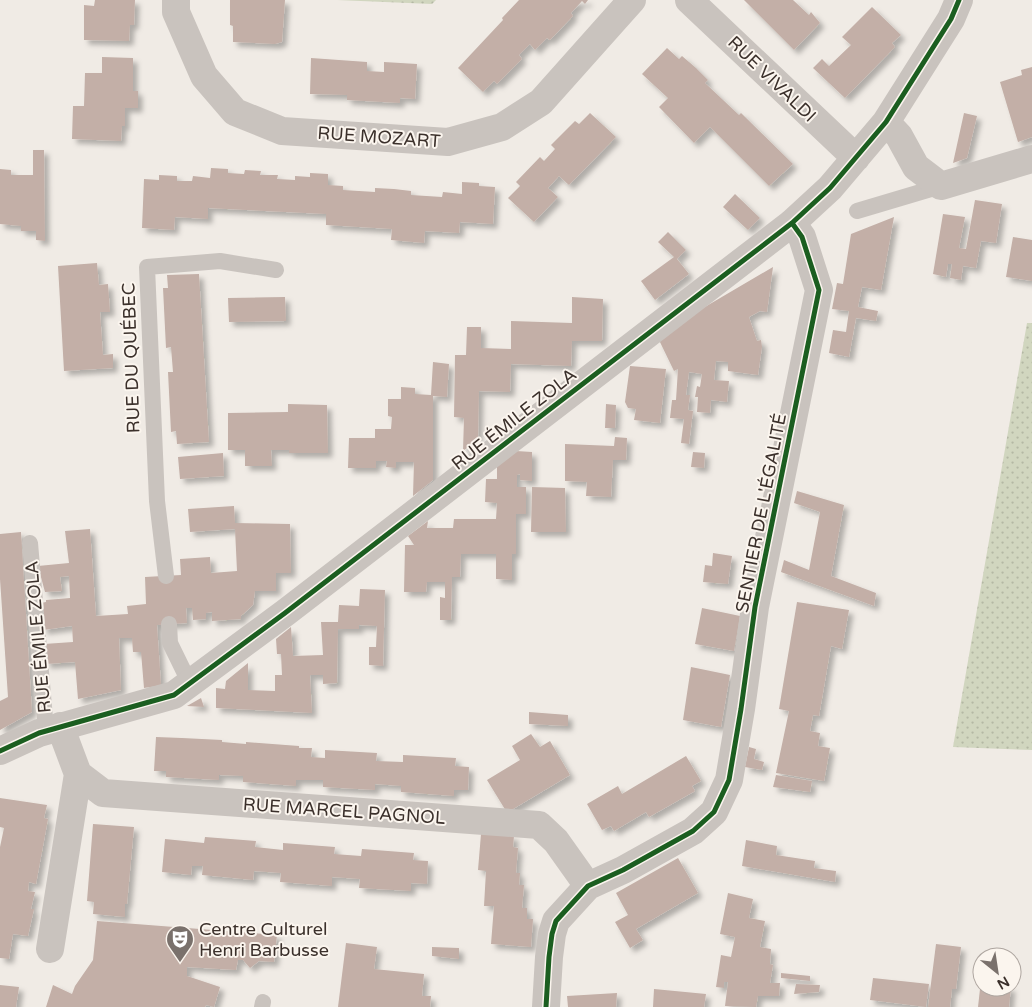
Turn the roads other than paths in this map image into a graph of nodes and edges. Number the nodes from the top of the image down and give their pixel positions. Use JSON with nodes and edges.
{"nodes":[{"id":1,"x":176,"y":0,"type":"edge"},
{"id":2,"x":632,"y":0,"type":"edge"},
{"id":3,"x":689,"y":0,"type":"edge"},
{"id":4,"x":959,"y":0,"type":"edge"},
{"id":5,"x":886,"y":122,"type":"junction"},
{"id":6,"x":856,"y":158,"type":"junction"},
{"id":7,"x":1032,"y":159,"type":"edge"},
{"id":8,"x":941,"y":186,"type":"junction"},
{"id":9,"x":857,"y":211,"type":"dead end"},
{"id":10,"x":792,"y":223,"type":"junction"},
{"id":11,"x":276,"y":270,"type":"dead end"},
{"id":12,"x":30,"y":543,"type":"dead end"},
{"id":13,"x":166,"y":576,"type":"dead end"},
{"id":14,"x":169,"y":624,"type":"dead end"},
{"id":15,"x":190,"y":684,"type":"junction"},
{"id":16,"x":53,"y":728,"type":"junction"},
{"id":17,"x":0,"y":751,"type":"edge"},
{"id":18,"x":78,"y":774,"type":"junction"},
{"id":19,"x":588,"y":886,"type":"junction"},
{"id":20,"x":50,"y":949,"type":"dead end"},
{"id":21,"x":546,"y":1007,"type":"edge"}],
"edges":[{"from":1,"to":2,"type":"street","name":"RUE MOZART"},
{"from":3,"to":6,"type":"street","name":"RUE VIVALDI"},
{"from":4,"to":5,"type":"street","name":"RUE ÉMILE ZOLA"},
{"from":5,"to":6,"type":"street","name":"RUE ÉMILE ZOLA"},
{"from":5,"to":8,"type":"street"},
{"from":6,"to":10,"type":"street","name":"RUE ÉMILE ZOLA"},
{"from":7,"to":8,"type":"street"},
{"from":8,"to":9,"type":"lane"},
{"from":10,"to":15,"type":"street","name":"RUE ÉMILE ZOLA"},
{"from":10,"to":19,"type":"street","name":"SENTIER DE L'ÉGALITÉ"},
{"from":11,"to":13,"type":"lane","name":"RUE DU QUÉBEC"},
{"from":12,"to":16,"type":"lane","name":"RUE ÉMILE ZOLA"},
{"from":14,"to":15,"type":"lane"},
{"from":15,"to":16,"type":"street","name":"RUE ÉMILE ZOLA"},
{"from":16,"to":17,"type":"street","name":"RUE ÉMILE ZOLA"},
{"from":16,"to":18,"type":"street"},
{"from":18,"to":19,"type":"street","name":"RUE MARCEL PAGNOL"},
{"from":18,"to":20,"type":"street"},
{"from":19,"to":21,"type":"street"}]}
